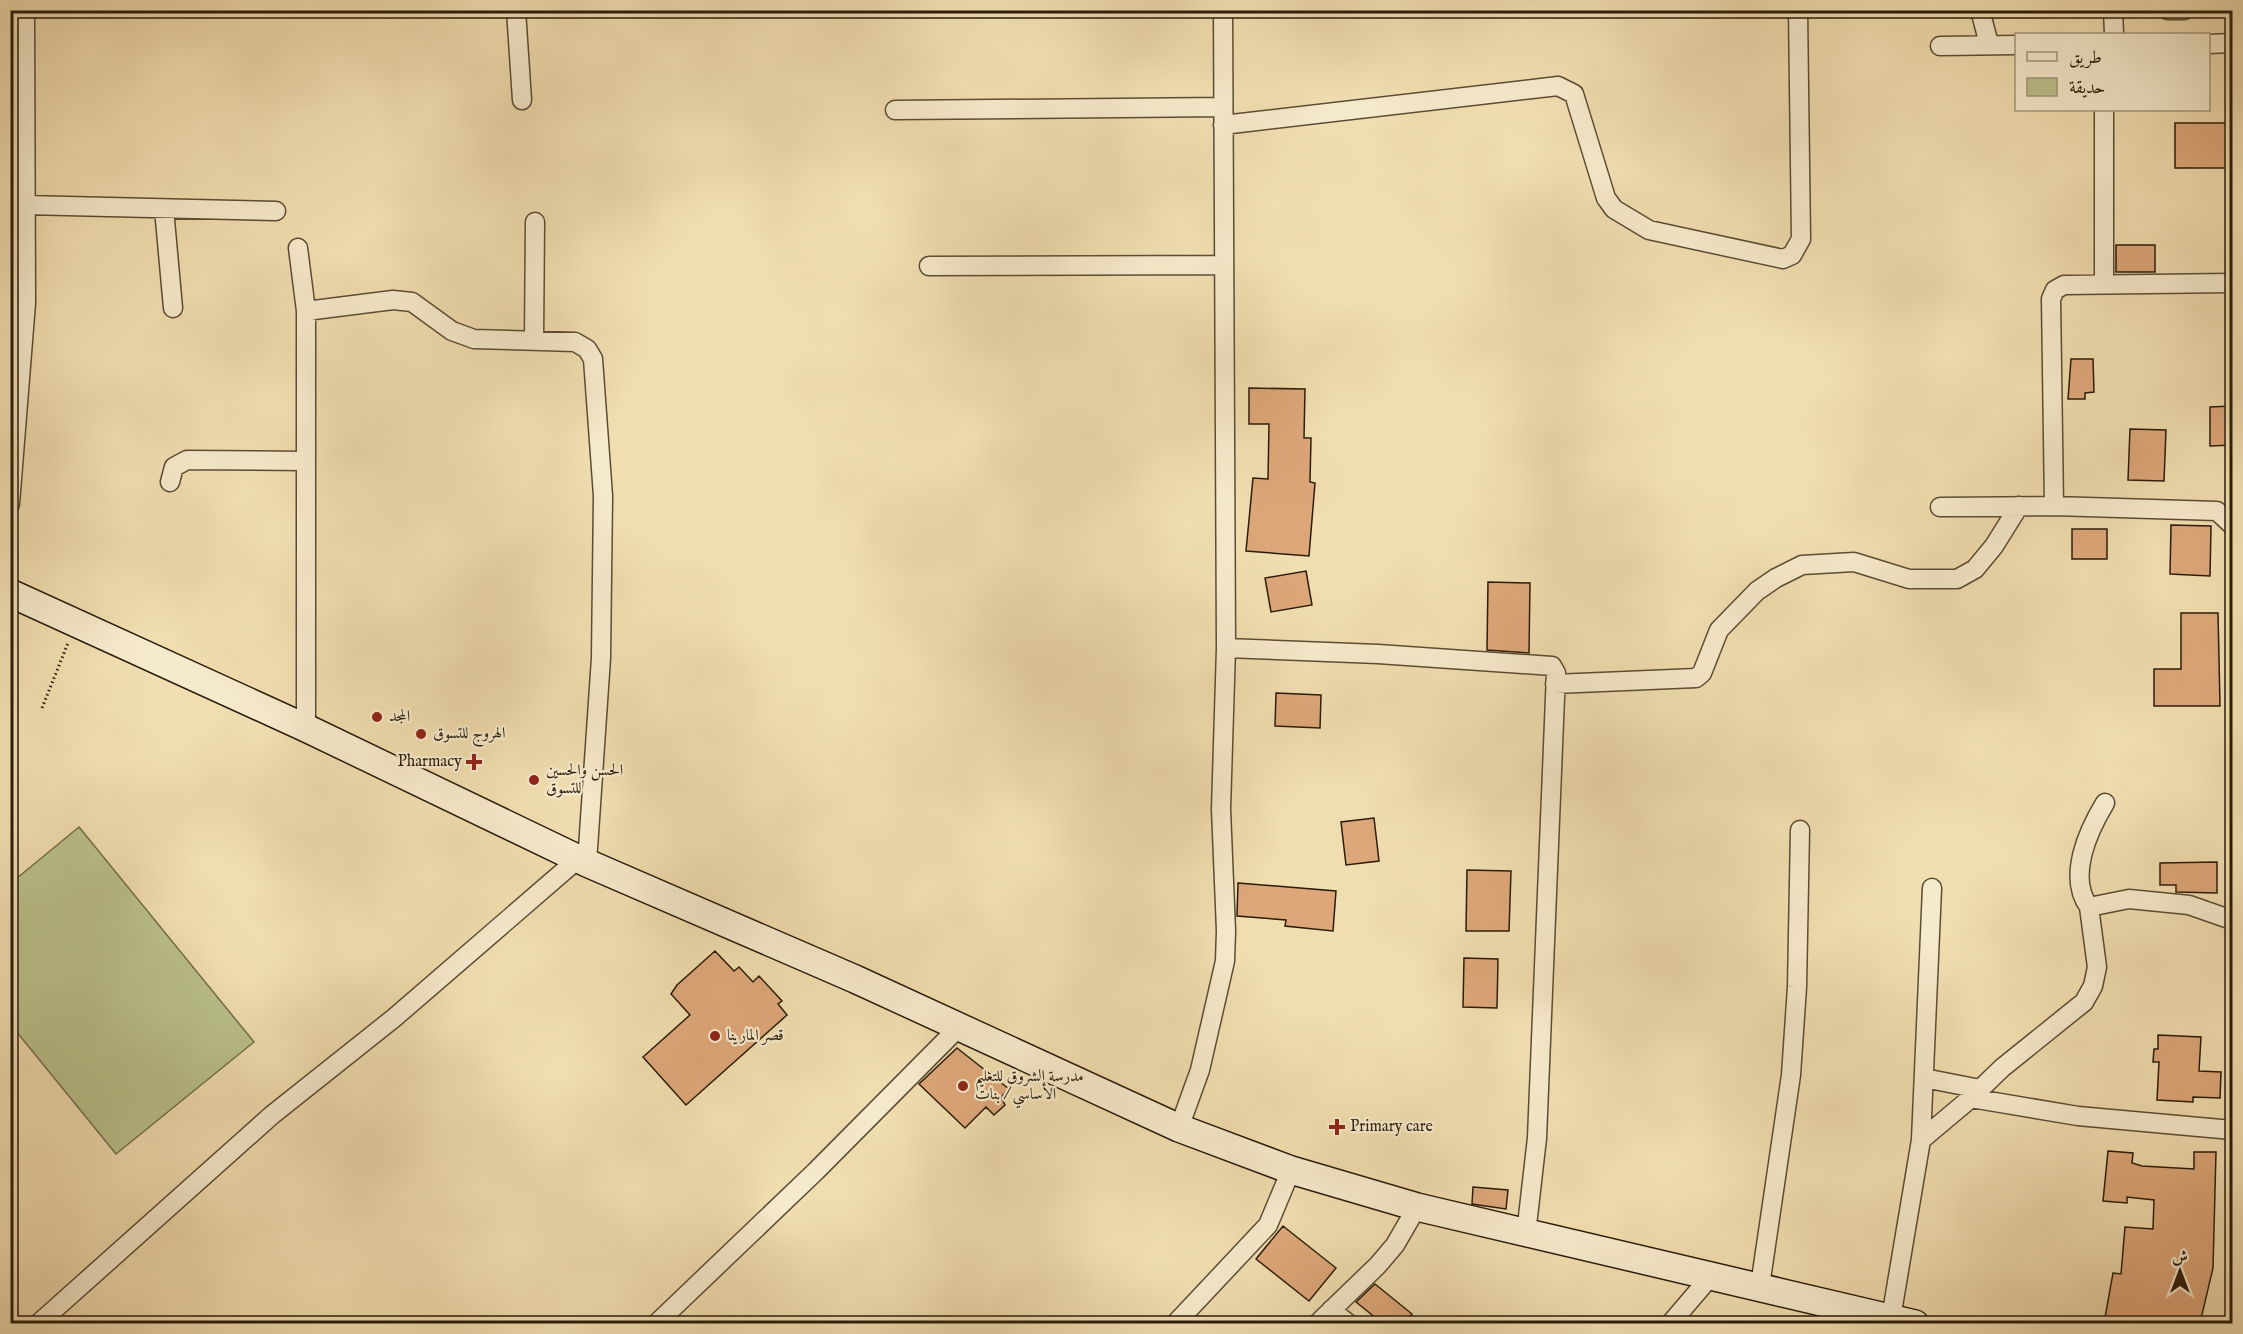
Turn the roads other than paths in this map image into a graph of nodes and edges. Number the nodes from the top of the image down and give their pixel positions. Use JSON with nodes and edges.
{"nodes":[{"id":1,"x":25,"y":10,"type":"edge"},
{"id":2,"x":516,"y":10,"type":"edge"},
{"id":3,"x":1223,"y":10,"type":"edge"},
{"id":4,"x":1798,"y":10,"type":"edge"},
{"id":5,"x":1980,"y":10,"type":"edge"},
{"id":6,"x":2114,"y":10,"type":"edge"},
{"id":7,"x":2168,"y":10,"type":"edge"},
{"id":8,"x":2184,"y":10,"type":"edge"},
{"id":9,"x":2114,"y":33,"type":"edge"},
{"id":10,"x":2232,"y":43,"type":"edge"},
{"id":11,"x":1989,"y":44,"type":"junction"},
{"id":12,"x":2210,"y":44,"type":"edge"},
{"id":13,"x":2015,"y":45,"type":"edge"},
{"id":14,"x":1940,"y":46,"type":"dead end"},
{"id":15,"x":522,"y":100,"type":"dead end"},
{"id":16,"x":895,"y":110,"type":"dead end"},
{"id":17,"x":2109,"y":111,"type":"edge"},
{"id":18,"x":1223,"y":116,"type":"junction"},
{"id":19,"x":25,"y":206,"type":"junction"},
{"id":20,"x":164,"y":209,"type":"junction"},
{"id":21,"x":276,"y":211,"type":"dead end"},
{"id":22,"x":535,"y":222,"type":"dead end"},
{"id":23,"x":298,"y":248,"type":"dead end"},
{"id":24,"x":1224,"y":265,"type":"junction"},
{"id":25,"x":929,"y":266,"type":"dead end"},
{"id":26,"x":2232,"y":283,"type":"edge"},
{"id":27,"x":2104,"y":285,"type":"junction"},
{"id":28,"x":173,"y":309,"type":"dead end"},
{"id":29,"x":306,"y":311,"type":"junction"},
{"id":30,"x":534,"y":339,"type":"junction"},
{"id":31,"x":306,"y":461,"type":"junction"},
{"id":32,"x":170,"y":482,"type":"dead end"},
{"id":33,"x":10,"y":504,"type":"edge"},
{"id":34,"x":2019,"y":506,"type":"junction"},
{"id":35,"x":2054,"y":506,"type":"junction"},
{"id":36,"x":1940,"y":507,"type":"dead end"},
{"id":37,"x":2232,"y":525,"type":"edge"},
{"id":38,"x":10,"y":593,"type":"edge"},
{"id":39,"x":1226,"y":648,"type":"junction"},
{"id":40,"x":1555,"y":684,"type":"junction"},
{"id":41,"x":306,"y":728,"type":"junction"},
{"id":42,"x":2105,"y":803,"type":"dead end"},
{"id":43,"x":1800,"y":830,"type":"dead end"},
{"id":44,"x":583,"y":861,"type":"junction"},
{"id":45,"x":1932,"y":888,"type":"dead end"},
{"id":46,"x":2089,"y":908,"type":"junction"},
{"id":47,"x":2232,"y":920,"type":"edge"},
{"id":48,"x":959,"y":1027,"type":"junction"},
{"id":49,"x":1924,"y":1078,"type":"junction"},
{"id":50,"x":1976,"y":1093,"type":"junction"},
{"id":51,"x":1179,"y":1128,"type":"junction"},
{"id":52,"x":2232,"y":1130,"type":"edge"},
{"id":53,"x":1921,"y":1140,"type":"junction"},
{"id":54,"x":1291,"y":1170,"type":"junction"},
{"id":55,"x":1417,"y":1208,"type":"junction"},
{"id":56,"x":1526,"y":1234,"type":"junction"},
{"id":57,"x":1711,"y":1276,"type":"junction"},
{"id":58,"x":1760,"y":1286,"type":"junction"},
{"id":59,"x":1331,"y":1310,"type":"junction"},
{"id":60,"x":1903,"y":1321,"type":"edge"},
{"id":61,"x":38,"y":1323,"type":"edge"},
{"id":62,"x":656,"y":1323,"type":"edge"},
{"id":63,"x":1175,"y":1323,"type":"edge"},
{"id":64,"x":1317,"y":1323,"type":"edge"},
{"id":65,"x":1349,"y":1323,"type":"edge"},
{"id":66,"x":1670,"y":1323,"type":"edge"}],
"edges":[{"from":1,"to":19,"type":"street"},
{"from":2,"to":15,"type":"street"},
{"from":3,"to":18,"type":"street"},
{"from":4,"to":18,"type":"street"},
{"from":5,"to":11,"type":"street"},
{"from":6,"to":9,"type":"street"},
{"from":7,"to":8,"type":"street"},
{"from":10,"to":12,"type":"street"},
{"from":11,"to":13,"type":"street"},
{"from":11,"to":14,"type":"street"},
{"from":16,"to":18,"type":"street"},
{"from":17,"to":27,"type":"street"},
{"from":18,"to":24,"type":"street"},
{"from":19,"to":20,"type":"street"},
{"from":19,"to":33,"type":"street"},
{"from":20,"to":21,"type":"street"},
{"from":20,"to":28,"type":"street"},
{"from":22,"to":30,"type":"street"},
{"from":23,"to":29,"type":"street"},
{"from":24,"to":25,"type":"street"},
{"from":24,"to":39,"type":"street"},
{"from":26,"to":27,"type":"street"},
{"from":27,"to":35,"type":"street"},
{"from":29,"to":30,"type":"street"},
{"from":29,"to":31,"type":"street"},
{"from":30,"to":44,"type":"street"},
{"from":31,"to":32,"type":"street"},
{"from":31,"to":41,"type":"street"},
{"from":34,"to":35,"type":"street"},
{"from":34,"to":36,"type":"street"},
{"from":34,"to":40,"type":"street"},
{"from":35,"to":37,"type":"street"},
{"from":38,"to":41,"type":"main road"},
{"from":39,"to":40,"type":"street"},
{"from":39,"to":51,"type":"street"},
{"from":40,"to":56,"type":"street"},
{"from":41,"to":44,"type":"main road"},
{"from":42,"to":46,"type":"street"},
{"from":43,"to":58,"type":"street"},
{"from":44,"to":48,"type":"main road"},
{"from":44,"to":61,"type":"street"},
{"from":45,"to":49,"type":"street"},
{"from":46,"to":47,"type":"street"},
{"from":46,"to":50,"type":"street"},
{"from":48,"to":51,"type":"main road"},
{"from":48,"to":62,"type":"street"},
{"from":49,"to":50,"type":"street"},
{"from":49,"to":53,"type":"street"},
{"from":50,"to":52,"type":"street"},
{"from":50,"to":53,"type":"street"},
{"from":51,"to":54,"type":"main road"},
{"from":53,"to":60,"type":"street"},
{"from":54,"to":55,"type":"main road"},
{"from":54,"to":63,"type":"street"},
{"from":55,"to":56,"type":"main road"},
{"from":55,"to":59,"type":"street"},
{"from":56,"to":57,"type":"main road"},
{"from":57,"to":58,"type":"main road"},
{"from":57,"to":66,"type":"street"},
{"from":58,"to":60,"type":"main road"},
{"from":59,"to":64,"type":"street"},
{"from":59,"to":65,"type":"street"}]}
